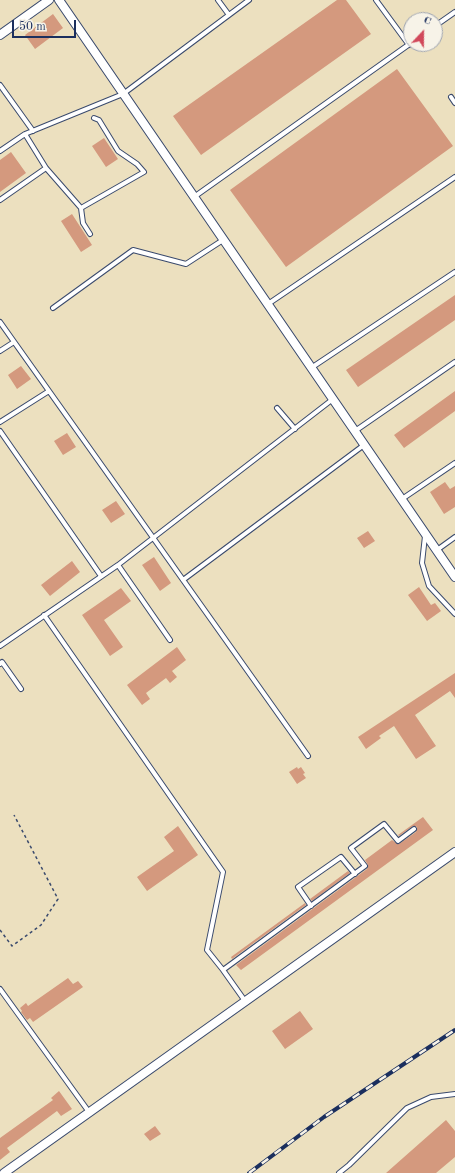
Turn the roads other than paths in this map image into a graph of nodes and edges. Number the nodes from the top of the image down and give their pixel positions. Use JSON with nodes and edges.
{"nodes":[{"id":1,"x":49,"y":0,"type":"edge"},
{"id":2,"x":59,"y":0,"type":"edge"},
{"id":3,"x":218,"y":0,"type":"edge"},
{"id":4,"x":249,"y":0,"type":"edge"},
{"id":5,"x":376,"y":0,"type":"edge"},
{"id":6,"x":455,"y":12,"type":"edge"},
{"id":7,"x":229,"y":15,"type":"junction"},
{"id":8,"x":443,"y":20,"type":"edge"},
{"id":9,"x":0,"y":35,"type":"edge"},
{"id":10,"x":403,"y":35,"type":"edge"},
{"id":11,"x":403,"y":49,"type":"edge"},
{"id":12,"x":0,"y":85,"type":"edge"},
{"id":13,"x":123,"y":94,"type":"junction"},
{"id":14,"x":451,"y":97,"type":"dead end"},
{"id":15,"x":455,"y":103,"type":"edge"},
{"id":16,"x":94,"y":118,"type":"dead end"},
{"id":17,"x":33,"y":131,"type":"junction"},
{"id":18,"x":25,"y":134,"type":"junction"},
{"id":19,"x":0,"y":151,"type":"edge"},
{"id":20,"x":46,"y":168,"type":"junction"},
{"id":21,"x":455,"y":177,"type":"edge"},
{"id":22,"x":194,"y":197,"type":"junction"},
{"id":23,"x":0,"y":200,"type":"edge"},
{"id":24,"x":81,"y":208,"type":"junction"},
{"id":25,"x":90,"y":234,"type":"dead end"},
{"id":26,"x":223,"y":240,"type":"junction"},
{"id":27,"x":455,"y":272,"type":"edge"},
{"id":28,"x":268,"y":304,"type":"junction"},
{"id":29,"x":53,"y":308,"type":"dead end"},
{"id":30,"x":0,"y":322,"type":"edge"},
{"id":31,"x":14,"y":342,"type":"junction"},
{"id":32,"x":0,"y":351,"type":"edge"},
{"id":33,"x":455,"y":362,"type":"edge"},
{"id":34,"x":311,"y":368,"type":"junction"},
{"id":35,"x":49,"y":391,"type":"junction"},
{"id":36,"x":333,"y":399,"type":"junction"},
{"id":37,"x":277,"y":408,"type":"dead end"},
{"id":38,"x":0,"y":422,"type":"edge"},
{"id":39,"x":295,"y":429,"type":"junction"},
{"id":40,"x":0,"y":431,"type":"edge"},
{"id":41,"x":355,"y":431,"type":"junction"},
{"id":42,"x":364,"y":445,"type":"junction"},
{"id":43,"x":455,"y":462,"type":"edge"},
{"id":44,"x":402,"y":499,"type":"junction"},
{"id":45,"x":426,"y":534,"type":"junction"},
{"id":46,"x":455,"y":537,"type":"edge"},
{"id":47,"x":153,"y":538,"type":"junction"},
{"id":48,"x":437,"y":550,"type":"junction"},
{"id":49,"x":118,"y":565,"type":"junction"},
{"id":50,"x":101,"y":576,"type":"junction"},
{"id":51,"x":455,"y":577,"type":"edge"},
{"id":52,"x":183,"y":580,"type":"junction"},
{"id":53,"x":455,"y":614,"type":"edge"},
{"id":54,"x":44,"y":615,"type":"junction"},
{"id":55,"x":170,"y":640,"type":"dead end"},
{"id":56,"x":0,"y":646,"type":"edge"},
{"id":57,"x":0,"y":664,"type":"edge"},
{"id":58,"x":21,"y":689,"type":"dead end"},
{"id":59,"x":308,"y":756,"type":"dead end"},
{"id":60,"x":414,"y":829,"type":"dead end"},
{"id":61,"x":455,"y":852,"type":"edge"},
{"id":62,"x":355,"y":874,"type":"junction"},
{"id":63,"x":311,"y":906,"type":"junction"},
{"id":64,"x":223,"y":970,"type":"junction"},
{"id":65,"x":0,"y":989,"type":"edge"},
{"id":66,"x":245,"y":1002,"type":"junction"},
{"id":67,"x":455,"y":1094,"type":"edge"},
{"id":68,"x":89,"y":1113,"type":"junction"},
{"id":69,"x":4,"y":1173,"type":"edge"},
{"id":70,"x":339,"y":1173,"type":"edge"}],
"edges":[{"from":1,"to":9,"type":"street"},
{"from":2,"to":13,"type":"street"},
{"from":3,"to":7,"type":"lane"},
{"from":4,"to":7,"type":"lane"},
{"from":5,"to":10,"type":"lane"},
{"from":6,"to":8,"type":"lane"},
{"from":7,"to":13,"type":"lane"},
{"from":11,"to":22,"type":"lane"},
{"from":12,"to":17,"type":"lane"},
{"from":13,"to":17,"type":"lane"},
{"from":13,"to":22,"type":"street"},
{"from":14,"to":15,"type":"lane"},
{"from":16,"to":24,"type":"lane"},
{"from":17,"to":18,"type":"lane"},
{"from":18,"to":19,"type":"lane"},
{"from":18,"to":20,"type":"lane"},
{"from":20,"to":23,"type":"lane"},
{"from":20,"to":24,"type":"lane"},
{"from":21,"to":28,"type":"lane"},
{"from":22,"to":26,"type":"street"},
{"from":24,"to":25,"type":"lane"},
{"from":26,"to":28,"type":"street"},
{"from":26,"to":29,"type":"lane"},
{"from":27,"to":34,"type":"lane"},
{"from":28,"to":34,"type":"street"},
{"from":30,"to":31,"type":"lane"},
{"from":31,"to":32,"type":"lane"},
{"from":31,"to":35,"type":"lane"},
{"from":33,"to":41,"type":"lane"},
{"from":34,"to":36,"type":"street"},
{"from":35,"to":38,"type":"lane"},
{"from":35,"to":47,"type":"lane"},
{"from":36,"to":39,"type":"lane"},
{"from":36,"to":41,"type":"street"},
{"from":37,"to":39,"type":"lane"},
{"from":39,"to":47,"type":"lane"},
{"from":40,"to":50,"type":"lane"},
{"from":41,"to":42,"type":"street"},
{"from":42,"to":44,"type":"street"},
{"from":42,"to":52,"type":"lane"},
{"from":43,"to":44,"type":"lane"},
{"from":44,"to":45,"type":"street"},
{"from":45,"to":48,"type":"street"},
{"from":45,"to":53,"type":"lane"},
{"from":46,"to":48,"type":"lane"},
{"from":47,"to":49,"type":"lane"},
{"from":47,"to":52,"type":"lane"},
{"from":48,"to":51,"type":"street"},
{"from":49,"to":50,"type":"lane"},
{"from":49,"to":55,"type":"lane"},
{"from":50,"to":54,"type":"lane"},
{"from":52,"to":59,"type":"lane"},
{"from":54,"to":56,"type":"lane"},
{"from":54,"to":64,"type":"lane"},
{"from":57,"to":58,"type":"lane"},
{"from":60,"to":62,"type":"lane"},
{"from":61,"to":66,"type":"street"},
{"from":62,"to":63,"type":"lane"},
{"from":62,"to":63,"type":"lane"},
{"from":63,"to":64,"type":"lane"},
{"from":64,"to":66,"type":"lane"},
{"from":65,"to":68,"type":"lane"},
{"from":66,"to":68,"type":"street"},
{"from":67,"to":70,"type":"lane"},
{"from":68,"to":69,"type":"street"}]}
